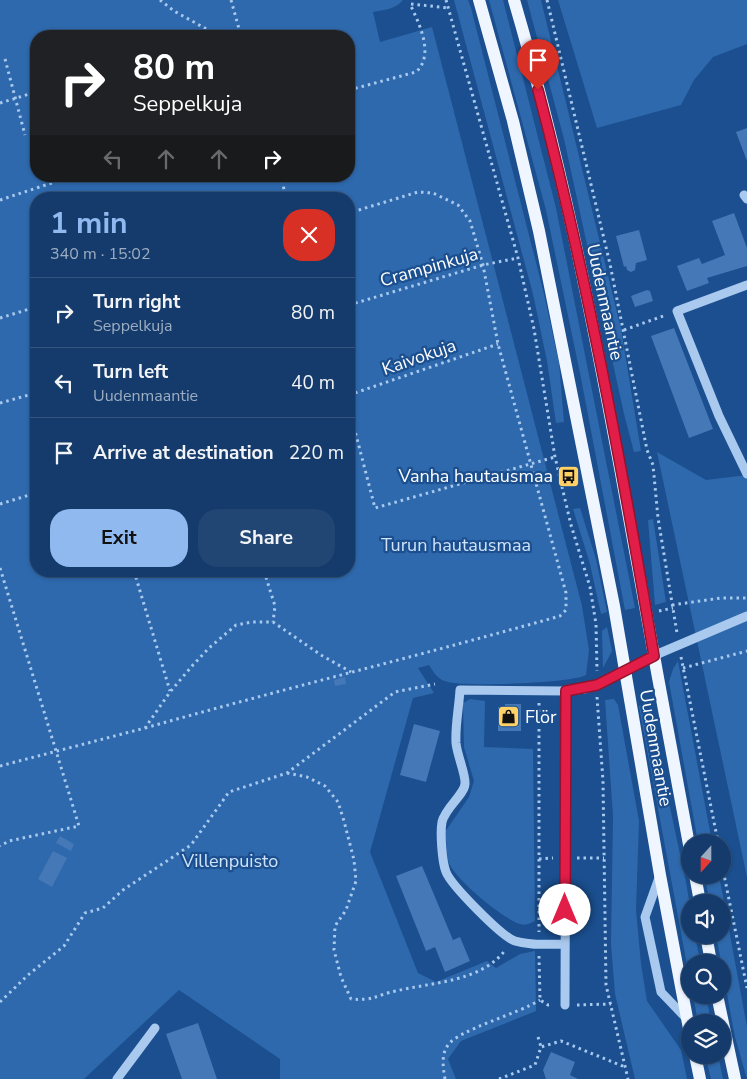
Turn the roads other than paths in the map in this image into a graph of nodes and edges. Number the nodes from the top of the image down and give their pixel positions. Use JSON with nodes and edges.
{"nodes":[{"id":1,"x":479,"y":0,"type":"edge"},
{"id":2,"x":514,"y":0,"type":"edge"},
{"id":3,"x":747,"y":286,"type":"edge"},
{"id":4,"x":747,"y":474,"type":"edge"},
{"id":5,"x":747,"y":616,"type":"edge"},
{"id":6,"x":654,"y":656,"type":"junction"},
{"id":7,"x":625,"y":671,"type":"junction"},
{"id":8,"x":566,"y":691,"type":"junction"},
{"id":9,"x":687,"y":834,"type":"edge"},
{"id":10,"x":660,"y":875,"type":"junction"},
{"id":11,"x":564,"y":944,"type":"junction"},
{"id":12,"x":720,"y":1004,"type":"edge"},
{"id":13,"x":565,"y":1005,"type":"road end"},
{"id":14,"x":682,"y":1014,"type":"edge"},
{"id":15,"x":686,"y":1014,"type":"edge"},
{"id":16,"x":155,"y":1028,"type":"dead end"},
{"id":17,"x":697,"y":1064,"type":"edge"},
{"id":18,"x":117,"y":1079,"type":"edge"},
{"id":19,"x":700,"y":1079,"type":"edge"},
{"id":20,"x":734,"y":1079,"type":"edge"}],
"edges":[{"from":1,"to":7,"type":"main road","name":"Uudenmaantie"},
{"from":2,"to":6,"type":"main road","name":"Uudenmaantie"},
{"from":3,"to":4,"type":"street"},
{"from":5,"to":6,"type":"street"},
{"from":6,"to":7,"type":"street"},
{"from":6,"to":9,"type":"main road","name":"Uudenmaantie"},
{"from":7,"to":8,"type":"street"},
{"from":7,"to":10,"type":"main road","name":"Uudenmaantie"},
{"from":8,"to":11,"type":"street"},
{"from":8,"to":11,"type":"street"},
{"from":10,"to":14,"type":"street"},
{"from":10,"to":15,"type":"main road","name":"Uudenmaantie"},
{"from":11,"to":13,"type":"street"},
{"from":12,"to":20,"type":"main road"},
{"from":16,"to":18,"type":"street"},
{"from":17,"to":19,"type":"main road"}]}
